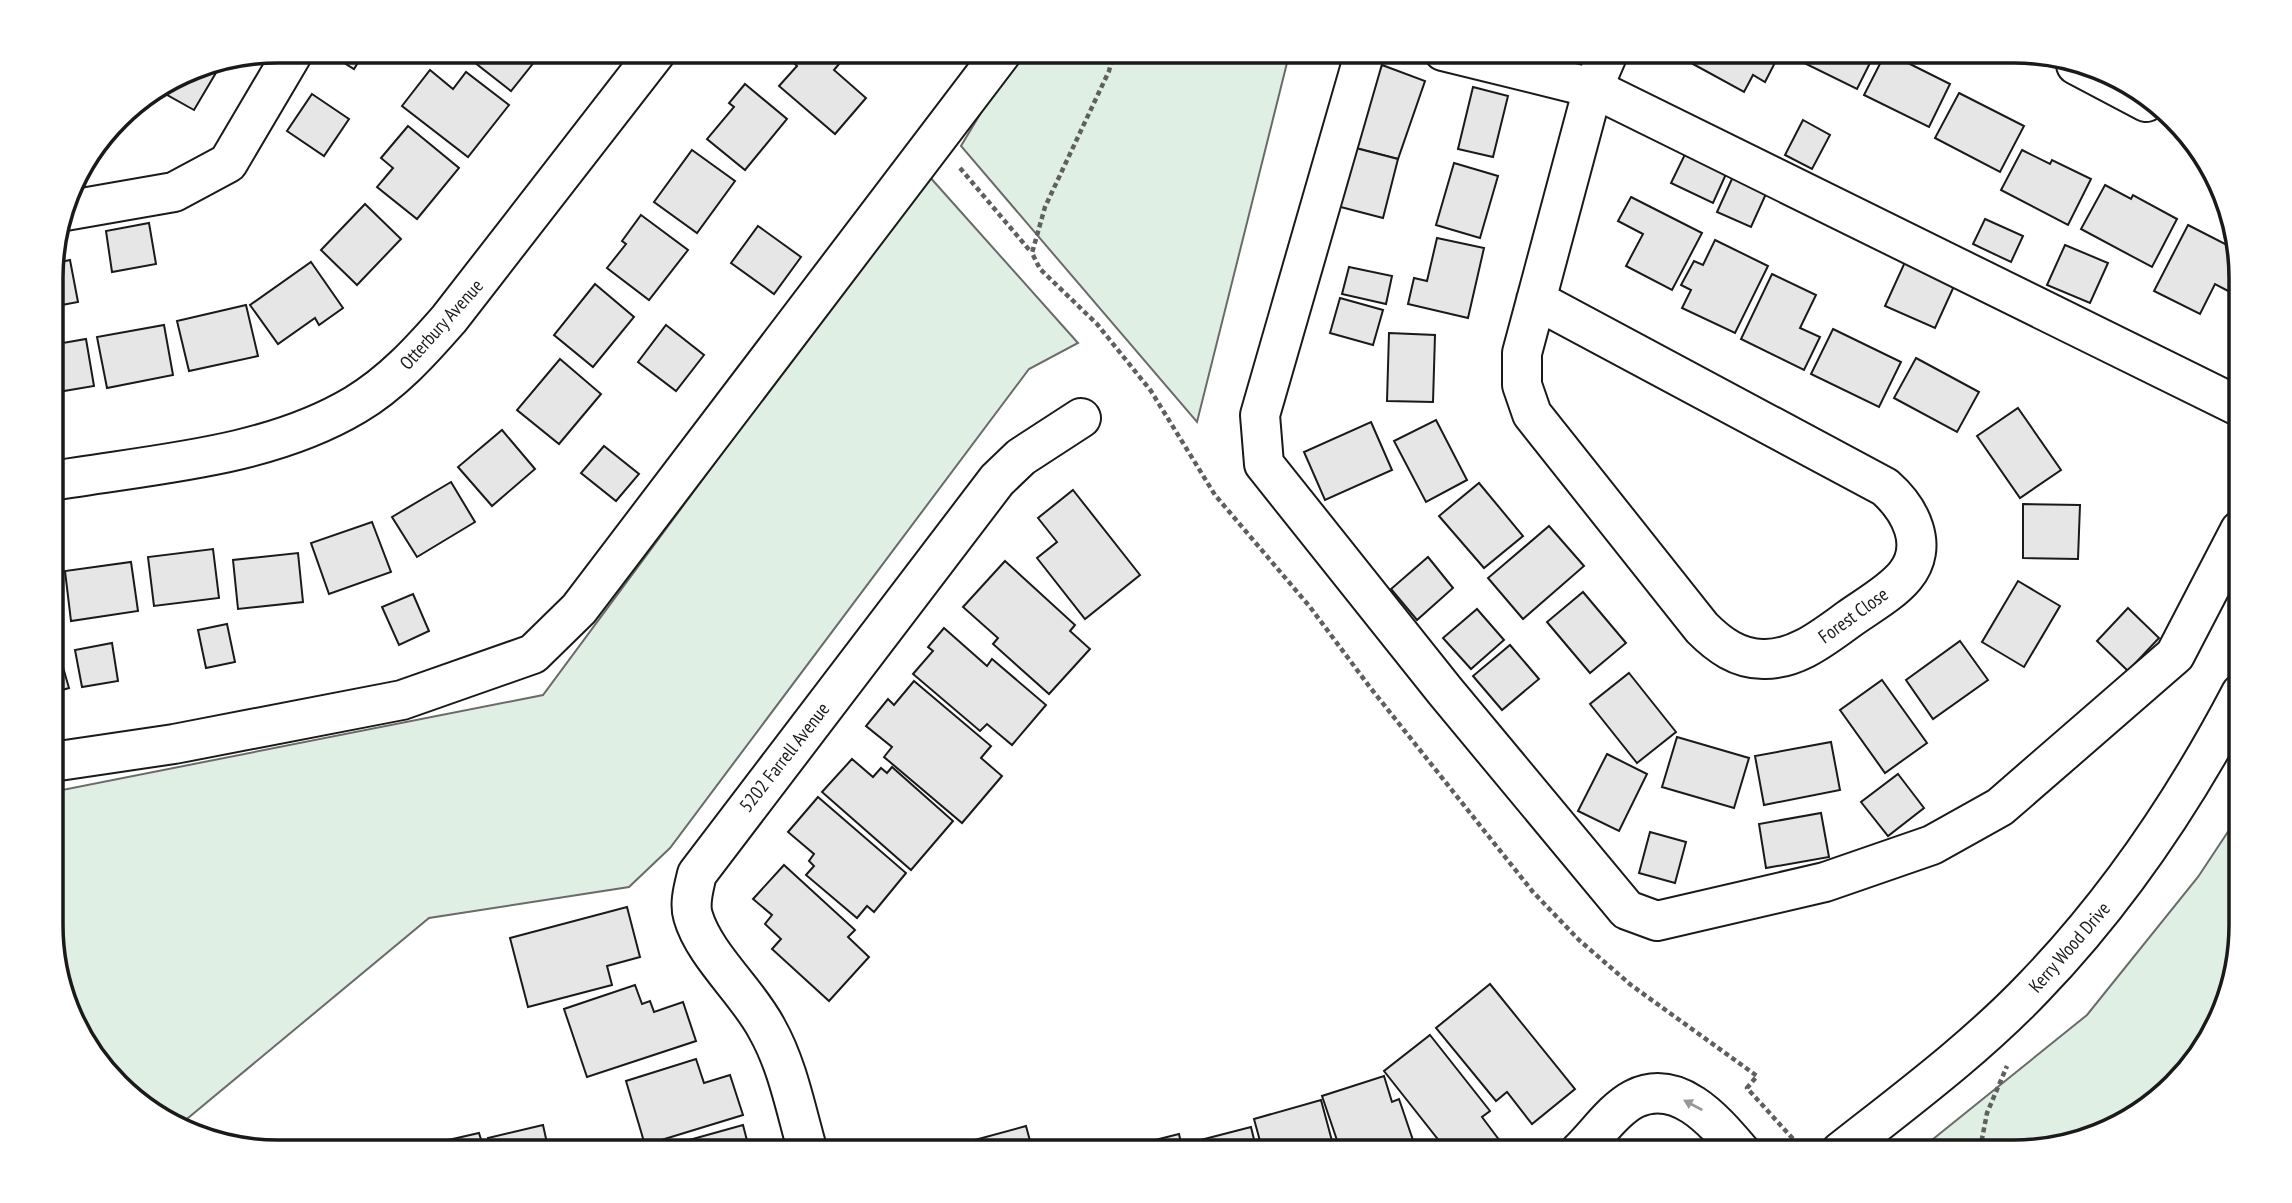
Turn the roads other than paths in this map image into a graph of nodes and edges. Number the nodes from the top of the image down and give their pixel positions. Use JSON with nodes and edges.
{"nodes":[{"id":1,"x":287,"y":63,"type":"edge"},
{"id":2,"x":648,"y":63,"type":"edge"},
{"id":3,"x":994,"y":63,"type":"edge"},
{"id":4,"x":1362,"y":63,"type":"edge"},
{"id":5,"x":1492,"y":63,"type":"edge"},
{"id":6,"x":1604,"y":63,"type":"edge"},
{"id":7,"x":1593,"y":88,"type":"junction"},
{"id":8,"x":75,"y":209,"type":"edge"},
{"id":9,"x":1535,"y":300,"type":"junction"},
{"id":10,"x":2229,"y":402,"type":"edge"},
{"id":11,"x":1081,"y":418,"type":"dead end"},
{"id":12,"x":63,"y":479,"type":"edge"},
{"id":13,"x":2229,"y":551,"type":"edge"},
{"id":14,"x":2229,"y":714,"type":"edge"},
{"id":15,"x":63,"y":760,"type":"edge"},
{"id":16,"x":804,"y":1140,"type":"edge"},
{"id":17,"x":1591,"y":1140,"type":"edge"},
{"id":18,"x":1730,"y":1140,"type":"edge"},
{"id":19,"x":1855,"y":1140,"type":"edge"}],
"edges":[{"from":1,"to":8,"type":"street"},
{"from":2,"to":12,"type":"street","name":"Otterbury Avenue"},
{"from":3,"to":15,"type":"street"},
{"from":4,"to":13,"type":"street"},
{"from":5,"to":7,"type":"street"},
{"from":6,"to":7,"type":"street","name":"Forest Close"},
{"from":7,"to":9,"type":"street","name":"Forest Close"},
{"from":7,"to":10,"type":"street"},
{"from":9,"to":9,"type":"street","name":"Forest Close"},
{"from":11,"to":16,"type":"street","name":"5202 Farrell Avenue"},
{"from":14,"to":19,"type":"street","name":"Kerry Wood Drive"},
{"from":18,"to":17,"type":"street","one_way":true}]}
